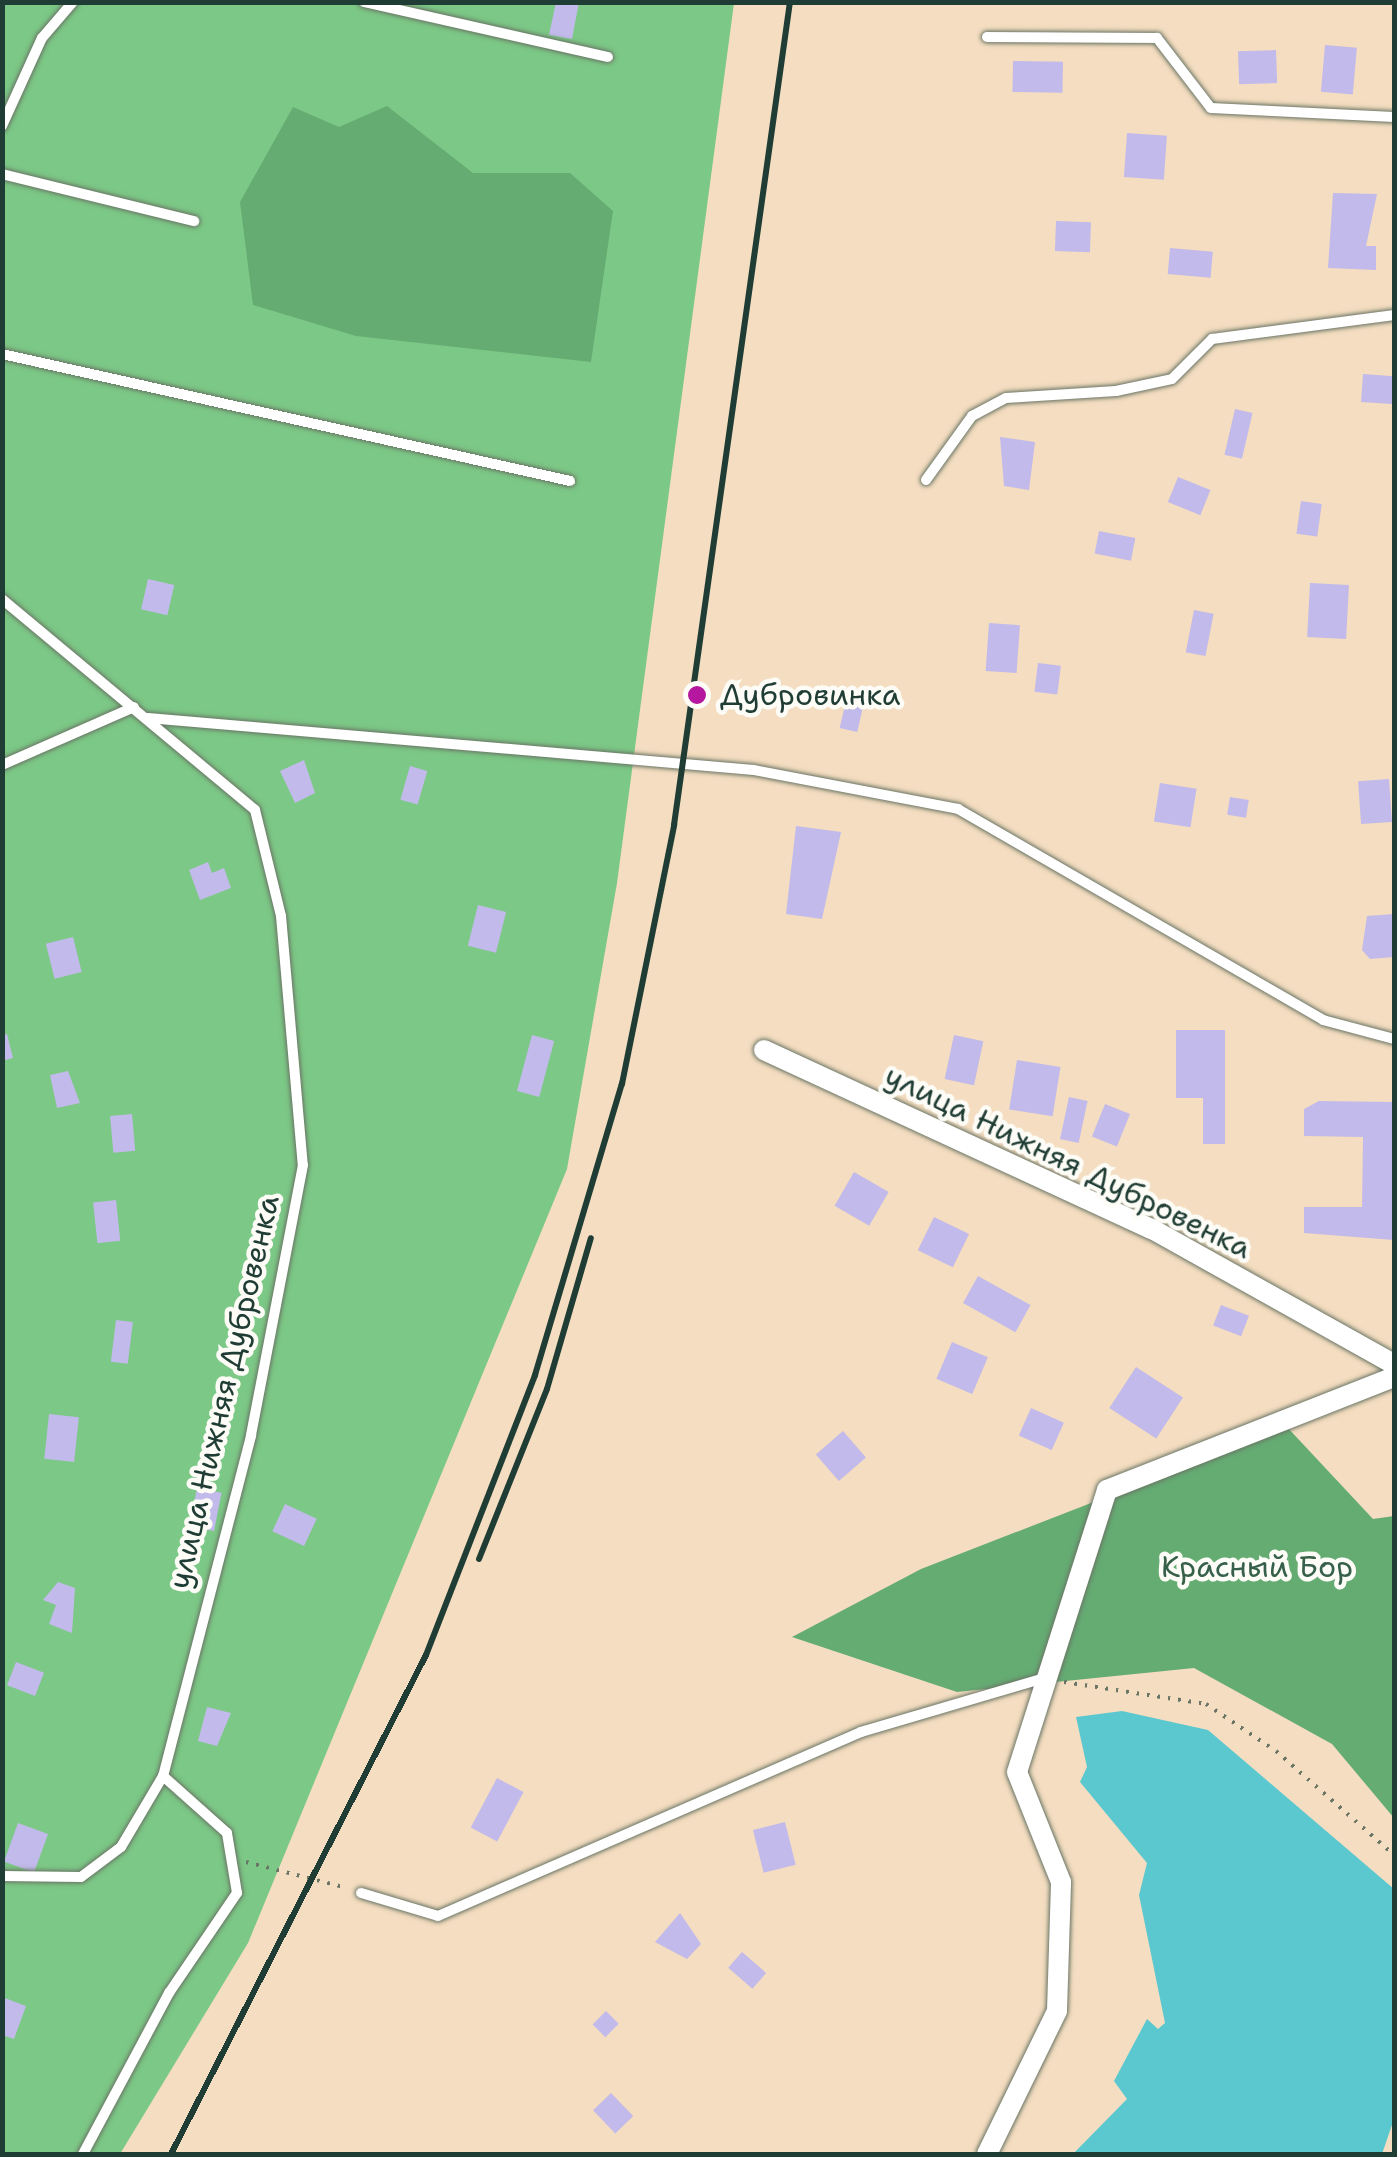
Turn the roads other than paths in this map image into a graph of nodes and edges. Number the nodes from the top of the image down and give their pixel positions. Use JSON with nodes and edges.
{"nodes":[{"id":1,"x":72,"y":2,"type":"edge"},
{"id":2,"x":364,"y":2,"type":"edge"},
{"id":3,"x":987,"y":37,"type":"dead end"},
{"id":4,"x":608,"y":57,"type":"dead end"},
{"id":5,"x":1394,"y":116,"type":"edge"},
{"id":6,"x":2,"y":126,"type":"edge"},
{"id":7,"x":2,"y":174,"type":"edge"},
{"id":8,"x":194,"y":221,"type":"dead end"},
{"id":9,"x":1394,"y":315,"type":"edge"},
{"id":10,"x":2,"y":354,"type":"edge"},
{"id":11,"x":570,"y":480,"type":"dead end"},
{"id":12,"x":926,"y":480,"type":"dead end"},
{"id":13,"x":2,"y":598,"type":"edge"},
{"id":14,"x":134,"y":707,"type":"junction"},
{"id":15,"x":148,"y":718,"type":"junction"},
{"id":16,"x":2,"y":765,"type":"edge"},
{"id":17,"x":1394,"y":1040,"type":"edge"},
{"id":18,"x":764,"y":1050,"type":"dead end"},
{"id":19,"x":1394,"y":1364,"type":"edge"},
{"id":20,"x":1394,"y":1377,"type":"edge"},
{"id":21,"x":1041,"y":1679,"type":"junction"},
{"id":22,"x":163,"y":1776,"type":"junction"},
{"id":23,"x":2,"y":1876,"type":"edge"},
{"id":24,"x":361,"y":1892,"type":"road end"},
{"id":25,"x":82,"y":2154,"type":"edge"},
{"id":26,"x":987,"y":2154,"type":"edge"}],
"edges":[{"from":1,"to":6,"type":"lane"},
{"from":2,"to":4,"type":"lane"},
{"from":3,"to":5,"type":"lane"},
{"from":7,"to":8,"type":"lane"},
{"from":9,"to":12,"type":"lane"},
{"from":10,"to":11,"type":"lane"},
{"from":13,"to":14,"type":"lane","name":"улица Нижняя Дубровенка"},
{"from":14,"to":15,"type":"lane","name":"улица Нижняя Дубровенка"},
{"from":14,"to":16,"type":"lane"},
{"from":15,"to":17,"type":"lane"},
{"from":15,"to":22,"type":"lane","name":"улица Нижняя Дубровенка"},
{"from":18,"to":19,"type":"street","name":"улица Нижняя Дубровенка"},
{"from":20,"to":21,"type":"street"},
{"from":21,"to":24,"type":"lane"},
{"from":21,"to":26,"type":"street"},
{"from":22,"to":23,"type":"lane","name":"улица Нижняя Дубровенка"},
{"from":22,"to":25,"type":"lane"}]}
